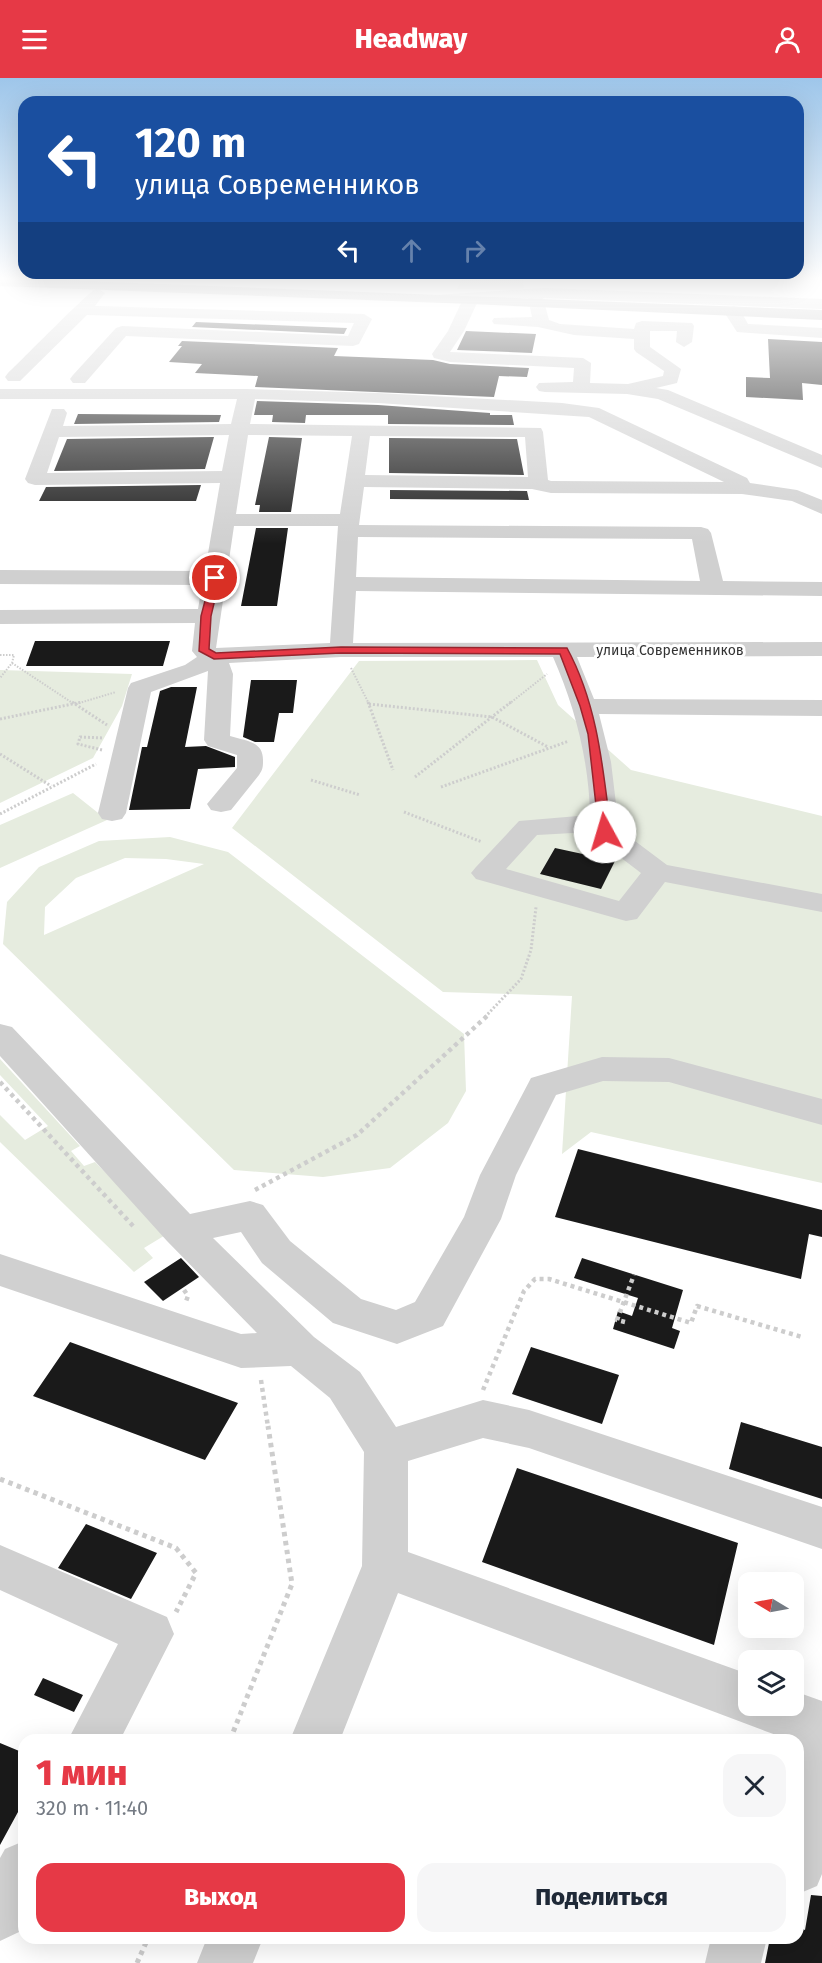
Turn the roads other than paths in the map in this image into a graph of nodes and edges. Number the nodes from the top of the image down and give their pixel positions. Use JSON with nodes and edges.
{"nodes":[{"id":1,"x":89,"y":368,"type":"edge"},
{"id":2,"x":583,"y":368,"type":"edge"},
{"id":3,"x":671,"y":368,"type":"edge"},
{"id":4,"x":7,"y":377,"type":"edge"},
{"id":5,"x":79,"y":379,"type":"junction"},
{"id":6,"x":456,"y":385,"type":"dead end"},
{"id":7,"x":525,"y":387,"type":"dead end"},
{"id":8,"x":581,"y":388,"type":"junction"},
{"id":9,"x":627,"y":389,"type":"junction"},
{"id":10,"x":0,"y":394,"type":"edge"},
{"id":11,"x":64,"y":394,"type":"junction"},
{"id":12,"x":247,"y":394,"type":"junction"},
{"id":13,"x":378,"y":398,"type":"junction"},
{"id":14,"x":238,"y":429,"type":"junction"},
{"id":15,"x":369,"y":430,"type":"junction"},
{"id":16,"x":51,"y":432,"type":"junction"},
{"id":17,"x":818,"y":457,"type":"edge"},
{"id":18,"x":230,"y":477,"type":"junction"},
{"id":19,"x":353,"y":481,"type":"junction"},
{"id":20,"x":538,"y":484,"type":"junction"},
{"id":21,"x":742,"y":488,"type":"junction"},
{"id":22,"x":822,"y":508,"type":"edge"},
{"id":23,"x":225,"y":520,"type":"junction"},
{"id":24,"x":349,"y":525,"type":"junction"},
{"id":25,"x":0,"y":577,"type":"edge"},
{"id":26,"x":215,"y":578,"type":"junction"},
{"id":27,"x":347,"y":584,"type":"junction"},
{"id":28,"x":713,"y":588,"type":"junction"},
{"id":29,"x":822,"y":589,"type":"edge"},
{"id":30,"x":206,"y":616,"type":"junction"},
{"id":31,"x":0,"y":617,"type":"edge"},
{"id":32,"x":822,"y":649,"type":"edge"},
{"id":33,"x":341,"y":650,"type":"junction"},
{"id":34,"x":565,"y":655,"type":"junction"},
{"id":35,"x":214,"y":656,"type":"junction"},
{"id":36,"x":585,"y":706,"type":"junction"},
{"id":37,"x":822,"y":708,"type":"edge"},
{"id":38,"x":222,"y":804,"type":"dead end"},
{"id":39,"x":112,"y":813,"type":"dead end"},
{"id":40,"x":605,"y":823,"type":"junction"},
{"id":41,"x":658,"y":872,"type":"junction"},
{"id":42,"x":822,"y":903,"type":"edge"},
{"id":43,"x":0,"y":1035,"type":"edge"},
{"id":44,"x":822,"y":1112,"type":"edge"},
{"id":45,"x":181,"y":1231,"type":"junction"},
{"id":46,"x":0,"y":1270,"type":"edge"},
{"id":47,"x":299,"y":1350,"type":"junction"},
{"id":48,"x":386,"y":1449,"type":"junction"},
{"id":49,"x":822,"y":1528,"type":"edge"},
{"id":50,"x":385,"y":1566,"type":"junction"},
{"id":51,"x":0,"y":1567,"type":"edge"},
{"id":52,"x":738,"y":1695,"type":"edge"},
{"id":53,"x":794,"y":1716,"type":"edge"},
{"id":54,"x":822,"y":1726,"type":"edge"},
{"id":55,"x":96,"y":1734,"type":"edge"},
{"id":56,"x":317,"y":1734,"type":"edge"},
{"id":57,"x":822,"y":1760,"type":"edge"},
{"id":58,"x":804,"y":1840,"type":"edge"},
{"id":59,"x":18,"y":1879,"type":"edge"},
{"id":60,"x":0,"y":1913,"type":"edge"},
{"id":61,"x":233,"y":1944,"type":"edge"},
{"id":62,"x":738,"y":1944,"type":"edge"},
{"id":63,"x":225,"y":1963,"type":"edge"},
{"id":64,"x":734,"y":1963,"type":"edge"}],
"edges":[{"from":1,"to":5,"type":"street"},
{"from":2,"to":8,"type":"street"},
{"from":3,"to":9,"type":"street"},
{"from":4,"to":5,"type":"street"},
{"from":5,"to":6,"type":"street"},
{"from":7,"to":8,"type":"street"},
{"from":8,"to":9,"type":"street"},
{"from":9,"to":17,"type":"street"},
{"from":10,"to":11,"type":"street"},
{"from":11,"to":12,"type":"street"},
{"from":11,"to":16,"type":"street"},
{"from":12,"to":13,"type":"street"},
{"from":12,"to":14,"type":"street"},
{"from":13,"to":15,"type":"street"},
{"from":13,"to":21,"type":"street"},
{"from":14,"to":15,"type":"street"},
{"from":14,"to":16,"type":"street"},
{"from":14,"to":18,"type":"street"},
{"from":15,"to":19,"type":"street"},
{"from":15,"to":20,"type":"street"},
{"from":16,"to":18,"type":"street"},
{"from":18,"to":23,"type":"street"},
{"from":19,"to":20,"type":"street"},
{"from":19,"to":24,"type":"street"},
{"from":20,"to":21,"type":"street"},
{"from":21,"to":22,"type":"street"},
{"from":23,"to":24,"type":"street"},
{"from":23,"to":26,"type":"street"},
{"from":24,"to":27,"type":"street"},
{"from":24,"to":28,"type":"street"},
{"from":25,"to":26,"type":"street"},
{"from":26,"to":30,"type":"street"},
{"from":27,"to":28,"type":"street"},
{"from":27,"to":33,"type":"street"},
{"from":28,"to":29,"type":"street"},
{"from":30,"to":31,"type":"street"},
{"from":30,"to":35,"type":"street"},
{"from":32,"to":34,"type":"street","name":"улица Современников"},
{"from":33,"to":34,"type":"street","name":"улица Современников"},
{"from":33,"to":35,"type":"street","name":"улица Современников"},
{"from":34,"to":36,"type":"street"},
{"from":35,"to":38,"type":"street"},
{"from":35,"to":39,"type":"street"},
{"from":36,"to":37,"type":"street"},
{"from":36,"to":40,"type":"street"},
{"from":40,"to":41,"type":"street"},
{"from":40,"to":41,"type":"street"},
{"from":41,"to":42,"type":"street"},
{"from":43,"to":45,"type":"street"},
{"from":44,"to":45,"type":"street"},
{"from":45,"to":47,"type":"street"},
{"from":46,"to":47,"type":"street"},
{"from":47,"to":48,"type":"street"},
{"from":48,"to":49,"type":"street"},
{"from":48,"to":50,"type":"street"},
{"from":50,"to":52,"type":"street"},
{"from":50,"to":56,"type":"street"},
{"from":51,"to":55,"type":"street"},
{"from":53,"to":54,"type":"street"},
{"from":57,"to":58,"type":"street"},
{"from":59,"to":60,"type":"street"},
{"from":61,"to":63,"type":"street"},
{"from":62,"to":64,"type":"street"}]}
